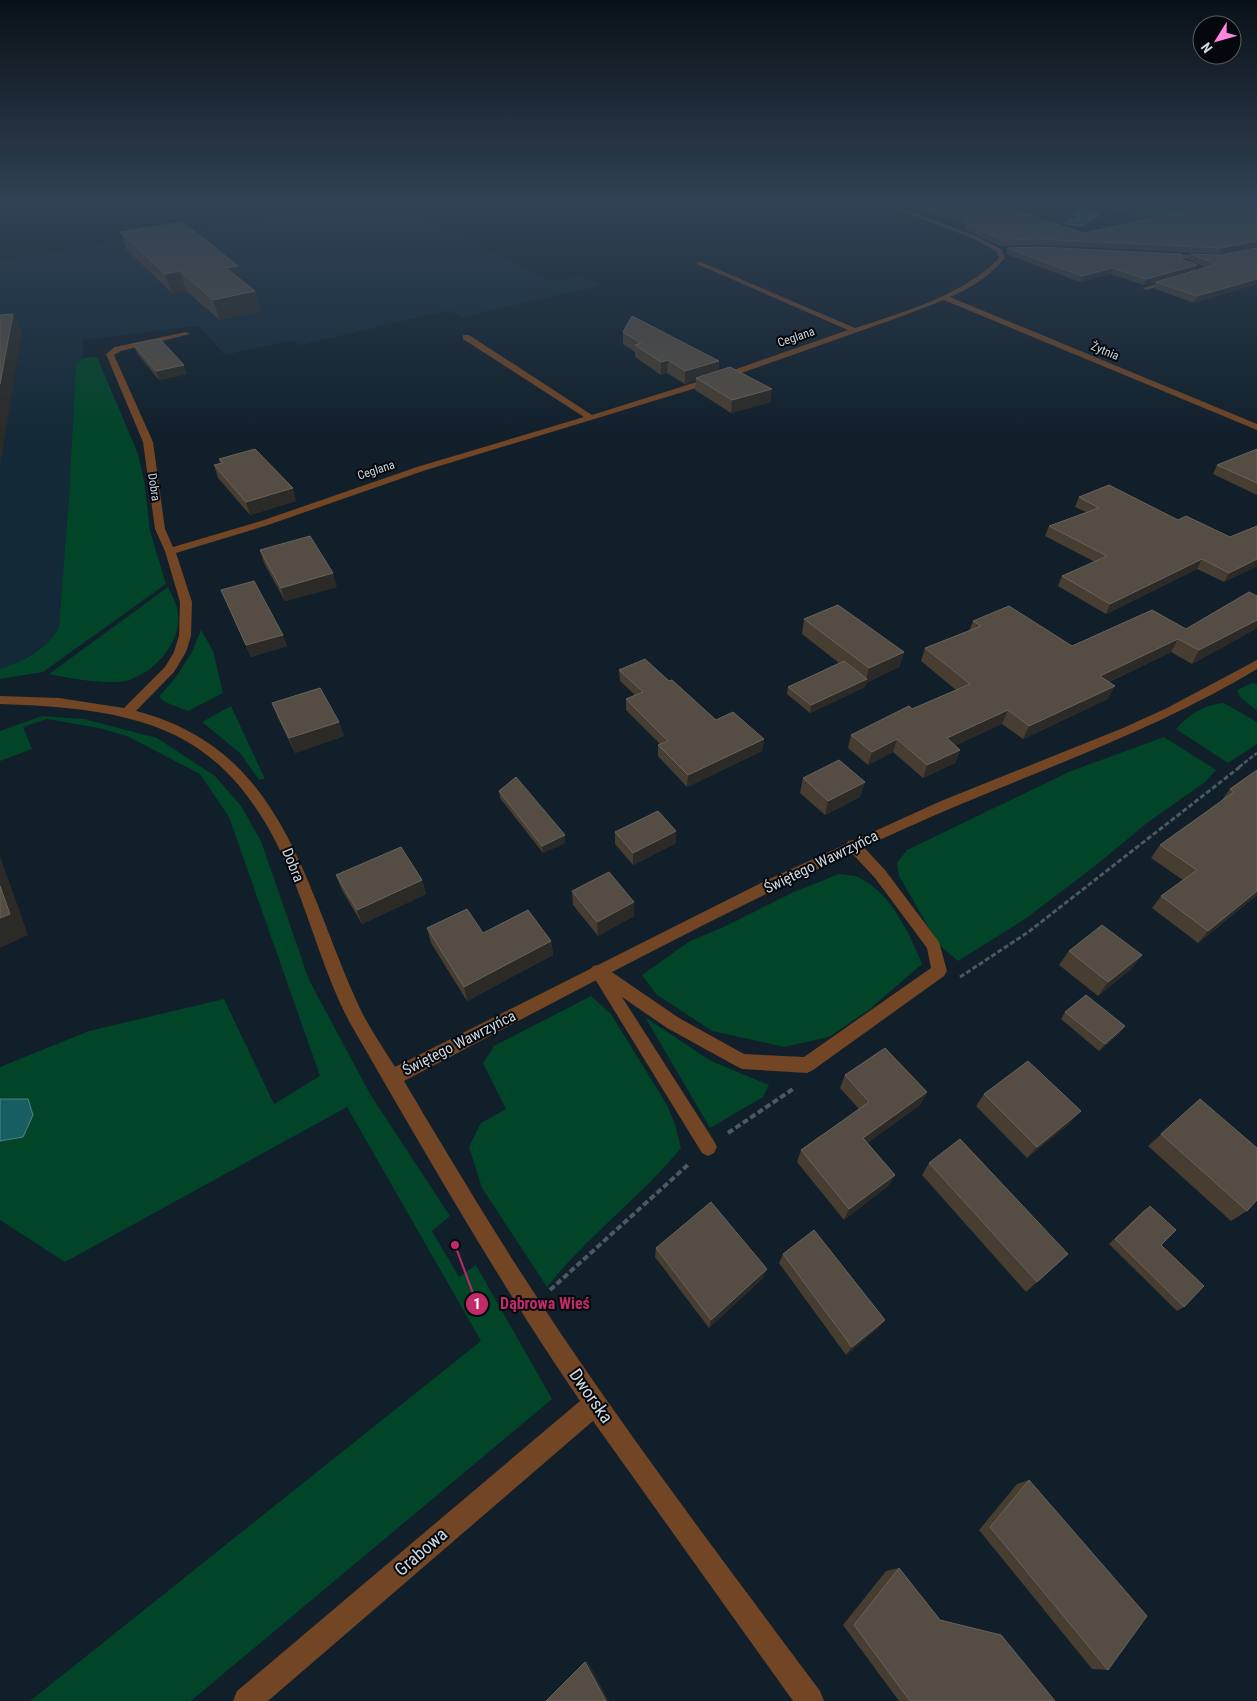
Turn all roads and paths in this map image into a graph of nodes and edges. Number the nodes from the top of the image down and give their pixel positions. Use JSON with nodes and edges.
{"nodes":[{"id":1,"x":739,"y":280,"type":"edge"},
{"id":2,"x":975,"y":280,"type":"edge"},
{"id":3,"x":1175,"y":280,"type":"edge"},
{"id":4,"x":1146,"y":288,"type":"edge"},
{"id":5,"x":943,"y":298,"type":"junction"},
{"id":6,"x":854,"y":330,"type":"junction"},
{"id":7,"x":186,"y":334,"type":"dead end"},
{"id":8,"x":466,"y":337,"type":"dead end"},
{"id":9,"x":591,"y":418,"type":"junction"},
{"id":10,"x":1257,"y":427,"type":"edge"},
{"id":11,"x":170,"y":551,"type":"junction"},
{"id":12,"x":1257,"y":664,"type":"edge"},
{"id":13,"x":0,"y":700,"type":"edge"},
{"id":14,"x":128,"y":711,"type":"junction"},
{"id":15,"x":853,"y":845,"type":"junction"},
{"id":16,"x":598,"y":972,"type":"junction"},
{"id":17,"x":392,"y":1078,"type":"junction"},
{"id":18,"x":708,"y":1147,"type":"dead end"},
{"id":19,"x":595,"y":1404,"type":"junction"},
{"id":20,"x":247,"y":1701,"type":"edge"},
{"id":21,"x":810,"y":1701,"type":"edge"}],
"edges":[{"from":1,"to":6,"type":"street"},
{"from":2,"to":5,"type":"street","name":"Ceglana"},
{"from":3,"to":4,"type":"street"},
{"from":5,"to":6,"type":"street","name":"Ceglana"},
{"from":5,"to":10,"type":"street","name":"Żytnia"},
{"from":6,"to":9,"type":"street","name":"Ceglana"},
{"from":7,"to":11,"type":"street","name":"Dobra"},
{"from":8,"to":9,"type":"street"},
{"from":9,"to":11,"type":"street","name":"Ceglana"},
{"from":11,"to":14,"type":"street","name":"Dobra"},
{"from":12,"to":15,"type":"street","name":"Świętego Wawrzyńca"},
{"from":13,"to":14,"type":"street","name":"Dobra"},
{"from":14,"to":17,"type":"street","name":"Dobra"},
{"from":15,"to":16,"type":"street","name":"Świętego Wawrzyńca"},
{"from":15,"to":16,"type":"lane"},
{"from":16,"to":17,"type":"street","name":"Świętego Wawrzyńca"},
{"from":16,"to":18,"type":"lane"},
{"from":17,"to":19,"type":"street","name":"Dworska"},
{"from":19,"to":20,"type":"street","name":"Grabowa"},
{"from":19,"to":21,"type":"street","name":"Dworska"}]}
